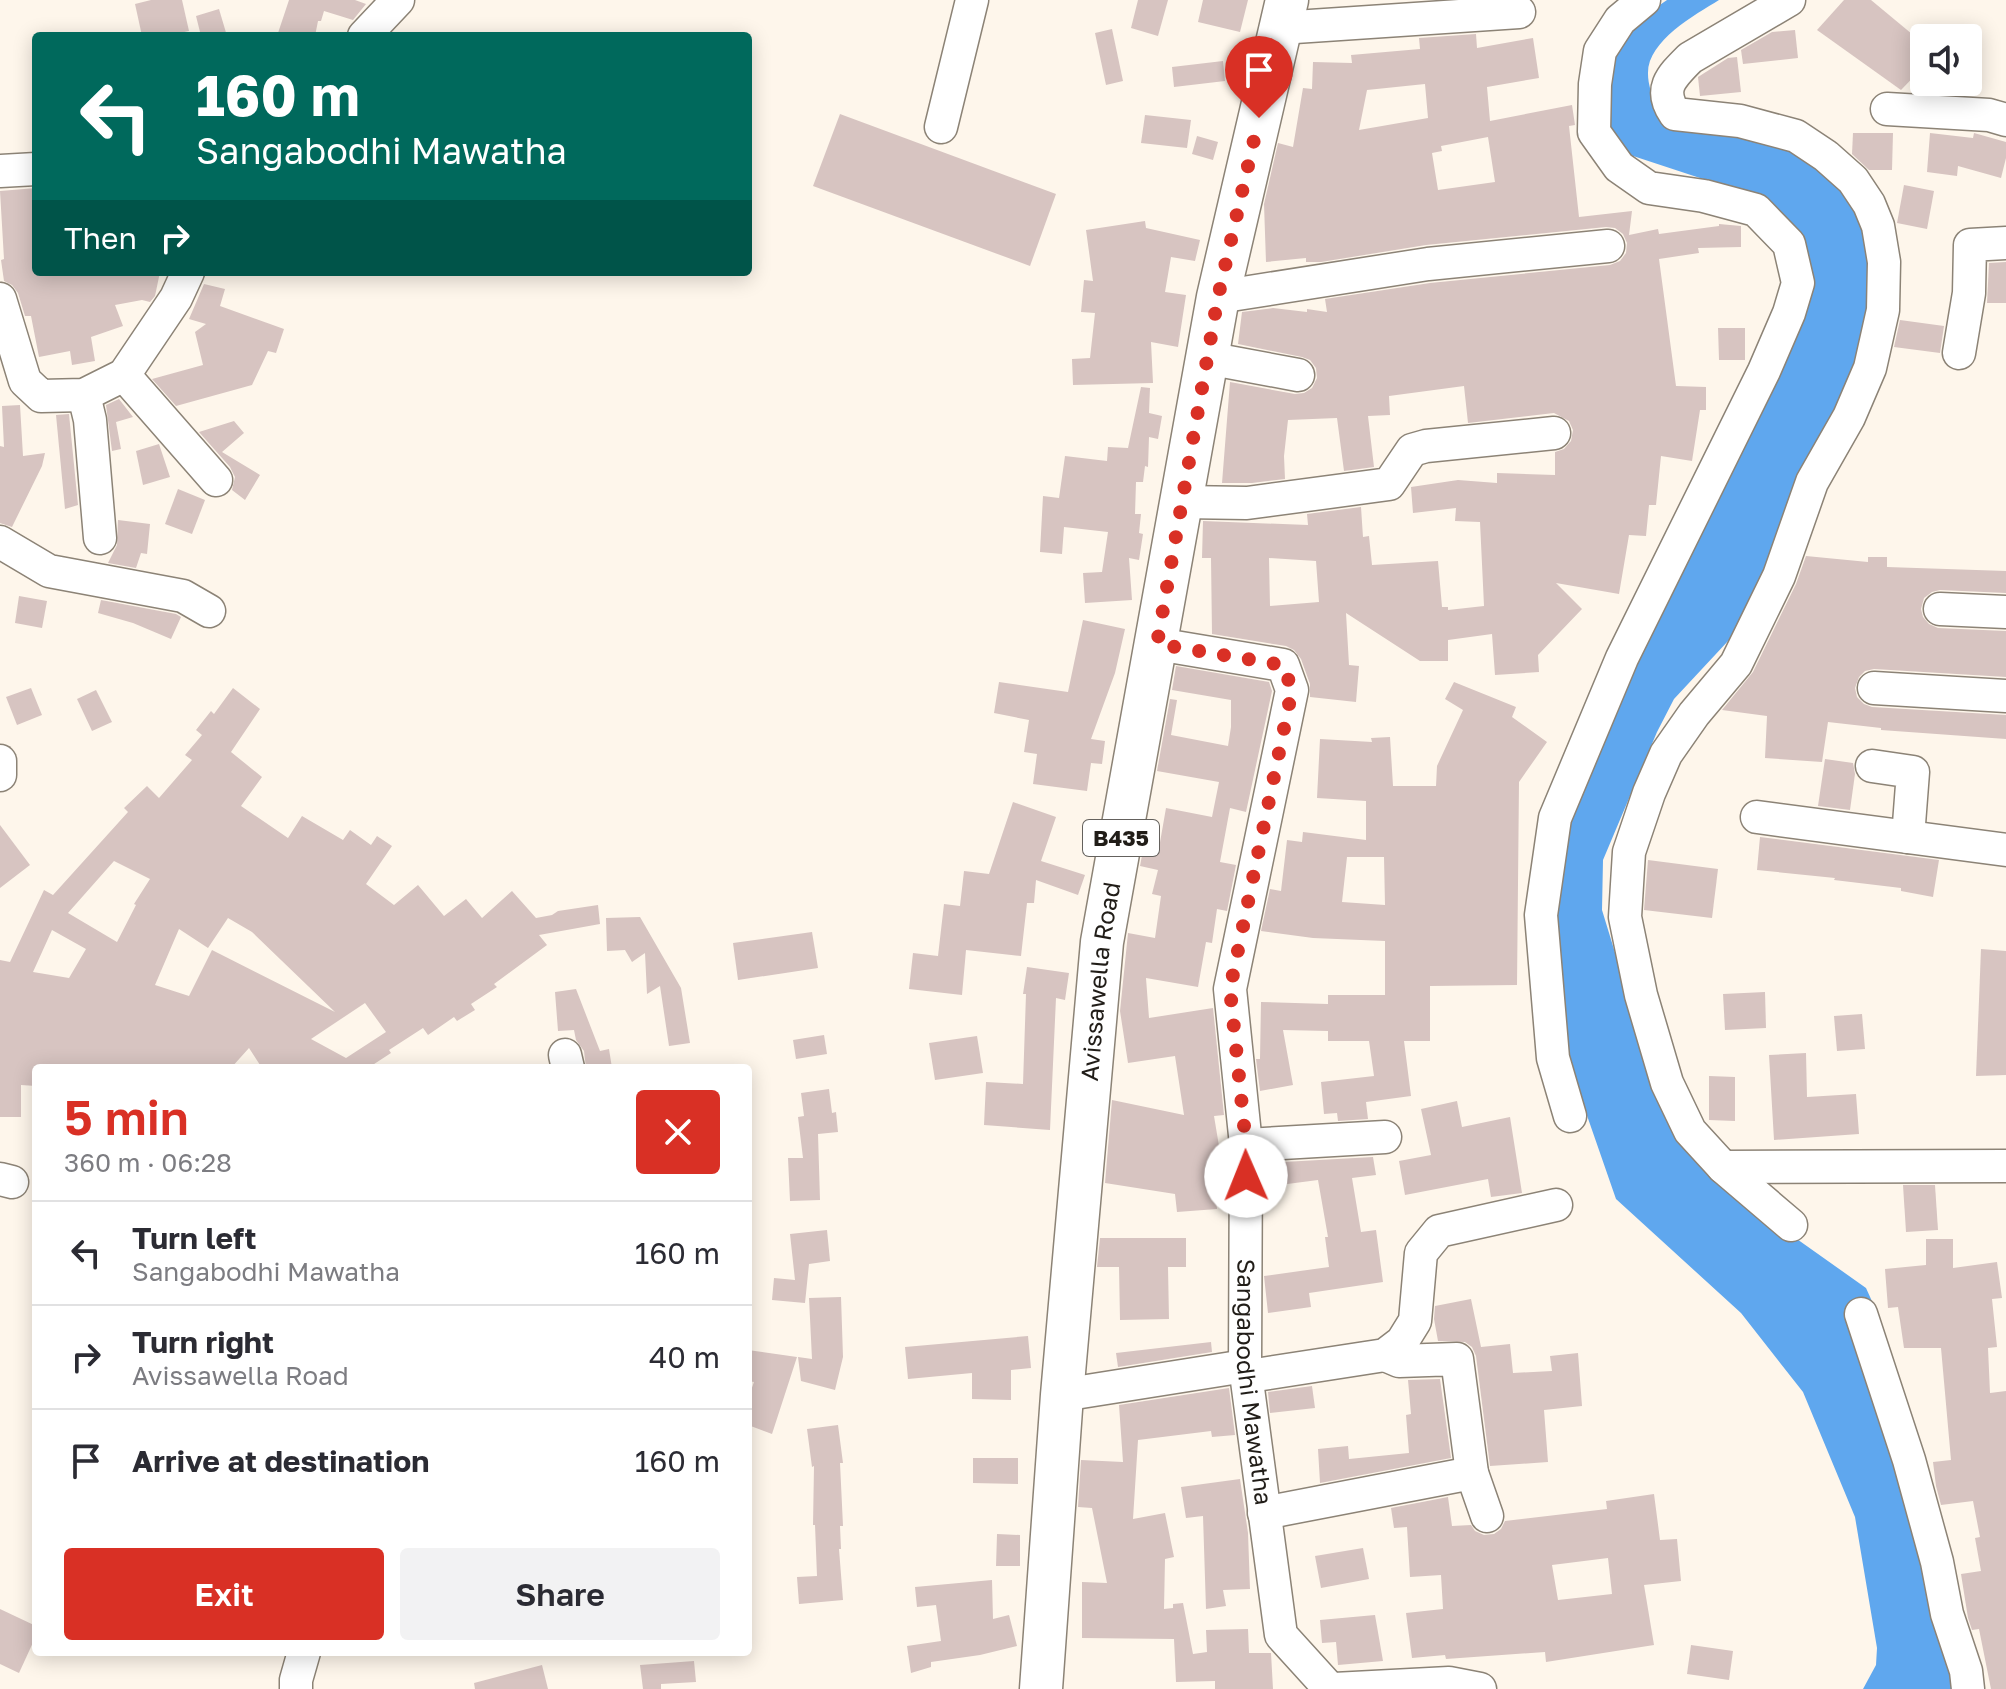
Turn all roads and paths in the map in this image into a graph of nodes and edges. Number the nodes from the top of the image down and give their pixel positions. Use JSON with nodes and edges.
{"nodes":[{"id":1,"x":398,"y":0,"type":"edge"},
{"id":2,"x":972,"y":0,"type":"edge"},
{"id":3,"x":1644,"y":0,"type":"edge"},
{"id":4,"x":1789,"y":0,"type":"edge"},
{"id":5,"x":1519,"y":12,"type":"dead end"},
{"id":6,"x":1283,"y":14,"type":"edge"},
{"id":7,"x":368,"y":32,"type":"edge"},
{"id":8,"x":1887,"y":109,"type":"dead end"},
{"id":9,"x":2006,"y":120,"type":"edge"},
{"id":10,"x":941,"y":127,"type":"dead end"},
{"id":11,"x":32,"y":169,"type":"edge"},
{"id":12,"x":0,"y":171,"type":"edge"},
{"id":13,"x":2006,"y":243,"type":"edge"},
{"id":14,"x":1608,"y":246,"type":"dead end"},
{"id":15,"x":186,"y":276,"type":"edge"},
{"id":16,"x":1218,"y":297,"type":"junction"},
{"id":17,"x":0,"y":299,"type":"edge"},
{"id":18,"x":1959,"y":353,"type":"dead end"},
{"id":19,"x":1207,"y":358,"type":"junction"},
{"id":20,"x":124,"y":375,"type":"junction"},
{"id":21,"x":1298,"y":375,"type":"dead end"},
{"id":22,"x":12,"y":387,"type":"edge"},
{"id":23,"x":84,"y":395,"type":"junction"},
{"id":24,"x":1554,"y":433,"type":"dead end"},
{"id":25,"x":216,"y":480,"type":"dead end"},
{"id":26,"x":1182,"y":502,"type":"junction"},
{"id":27,"x":100,"y":538,"type":"dead end"},
{"id":28,"x":0,"y":542,"type":"edge"},
{"id":29,"x":1940,"y":609,"type":"dead end"},
{"id":30,"x":209,"y":611,"type":"dead end"},
{"id":31,"x":2006,"y":612,"type":"edge"},
{"id":32,"x":1157,"y":644,"type":"junction"},
{"id":33,"x":1874,"y":688,"type":"dead end"},
{"id":34,"x":2006,"y":696,"type":"edge"},
{"id":35,"x":0,"y":761,"type":"edge"},
{"id":36,"x":1872,"y":766,"type":"dead end"},
{"id":37,"x":0,"y":775,"type":"edge"},
{"id":38,"x":1757,"y":817,"type":"dead end"},
{"id":39,"x":1908,"y":837,"type":"junction"},
{"id":40,"x":2006,"y":850,"type":"edge"},
{"id":41,"x":1570,"y":1116,"type":"dead end"},
{"id":42,"x":1385,"y":1137,"type":"dead end"},
{"id":43,"x":1246,"y":1145,"type":"junction"},
{"id":44,"x":2006,"y":1166,"type":"edge"},
{"id":45,"x":1723,"y":1167,"type":"junction"},
{"id":46,"x":1556,"y":1205,"type":"dead end"},
{"id":47,"x":1791,"y":1225,"type":"dead end"},
{"id":48,"x":1861,"y":1314,"type":"dead end"},
{"id":49,"x":1385,"y":1355,"type":"junction"},
{"id":50,"x":1247,"y":1371,"type":"junction"},
{"id":51,"x":1062,"y":1395,"type":"junction"},
{"id":52,"x":1472,"y":1473,"type":"junction"},
{"id":53,"x":1264,"y":1513,"type":"junction"},
{"id":54,"x":1487,"y":1516,"type":"dead end"},
{"id":55,"x":303,"y":1656,"type":"edge"},
{"id":56,"x":296,"y":1689,"type":"edge"},
{"id":57,"x":1041,"y":1689,"type":"edge"},
{"id":58,"x":1332,"y":1689,"type":"edge"},
{"id":59,"x":1480,"y":1689,"type":"edge"},
{"id":60,"x":1968,"y":1689,"type":"edge"}],
"edges":[{"from":1,"to":7,"type":"street"},
{"from":2,"to":10,"type":"street"},
{"from":3,"to":41,"type":"street"},
{"from":4,"to":45,"type":"street"},
{"from":5,"to":6,"type":"street"},
{"from":6,"to":16,"type":"main road","name":"Avissawella Road","number":"B435"},
{"from":8,"to":9,"type":"street"},
{"from":11,"to":12,"type":"street"},
{"from":13,"to":18,"type":"street"},
{"from":14,"to":16,"type":"street"},
{"from":15,"to":20,"type":"street"},
{"from":16,"to":19,"type":"main road","name":"Avissawella Road","number":"B435"},
{"from":17,"to":22,"type":"street"},
{"from":19,"to":21,"type":"street"},
{"from":19,"to":26,"type":"main road","name":"Avissawella Road","number":"B435"},
{"from":20,"to":23,"type":"street"},
{"from":20,"to":25,"type":"street"},
{"from":22,"to":23,"type":"street"},
{"from":23,"to":27,"type":"street"},
{"from":24,"to":26,"type":"street"},
{"from":26,"to":32,"type":"main road","name":"Avissawella Road","number":"B435"},
{"from":28,"to":30,"type":"street"},
{"from":29,"to":31,"type":"street"},
{"from":32,"to":43,"type":"street","name":"Sangabodhi Mawatha"},
{"from":32,"to":51,"type":"main road","name":"Avissawella Road","number":"B435"},
{"from":33,"to":34,"type":"street"},
{"from":35,"to":37,"type":"street"},
{"from":36,"to":39,"type":"street"},
{"from":38,"to":39,"type":"street"},
{"from":39,"to":40,"type":"street"},
{"from":42,"to":43,"type":"street"},
{"from":43,"to":50,"type":"street","name":"Sangabodhi Mawatha"},
{"from":44,"to":45,"type":"street"},
{"from":45,"to":47,"type":"street"},
{"from":46,"to":49,"type":"street"},
{"from":48,"to":60,"type":"street"},
{"from":49,"to":50,"type":"street"},
{"from":49,"to":52,"type":"street"},
{"from":50,"to":51,"type":"street"},
{"from":50,"to":53,"type":"street","name":"Sangabodhi Mawatha"},
{"from":51,"to":57,"type":"main road","name":"Avissawella Road","number":"B435"},
{"from":52,"to":53,"type":"street"},
{"from":52,"to":54,"type":"street"},
{"from":53,"to":58,"type":"street","name":"Sangabodhi Mawatha"},
{"from":55,"to":56,"type":"street"},
{"from":58,"to":59,"type":"street"}]}
